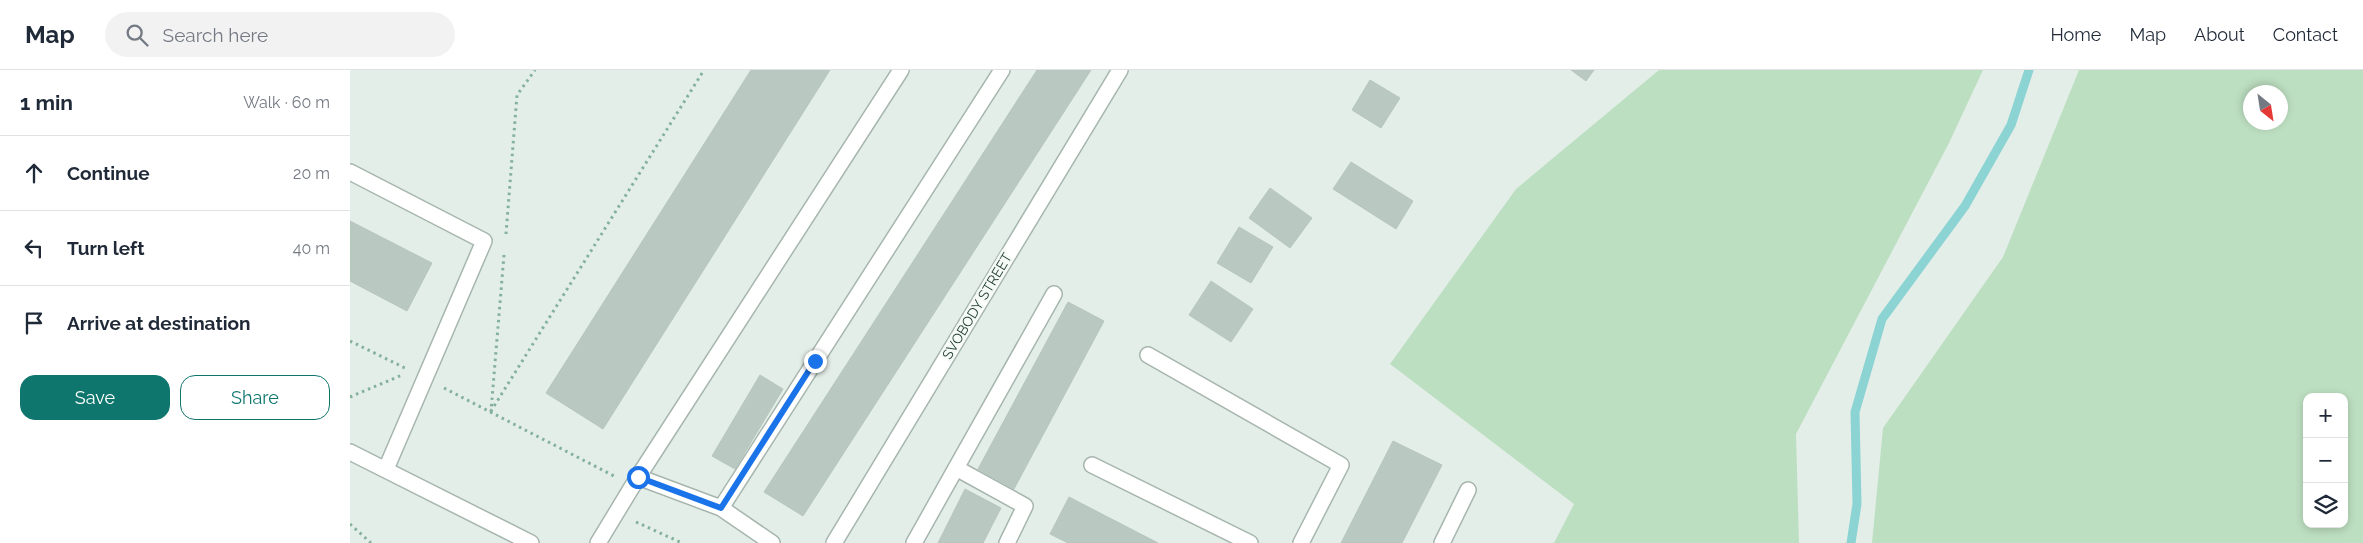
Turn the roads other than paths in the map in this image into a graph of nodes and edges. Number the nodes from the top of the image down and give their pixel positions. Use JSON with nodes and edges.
{"nodes":[{"id":1,"x":901,"y":70,"type":"edge"},
{"id":2,"x":1002,"y":70,"type":"edge"},
{"id":3,"x":1120,"y":70,"type":"edge"},
{"id":4,"x":350,"y":172,"type":"edge"},
{"id":5,"x":1054,"y":294,"type":"dead end"},
{"id":6,"x":1148,"y":355,"type":"dead end"},
{"id":7,"x":350,"y":452,"type":"edge"},
{"id":8,"x":1092,"y":465,"type":"dead end"},
{"id":9,"x":956,"y":468,"type":"junction"},
{"id":10,"x":386,"y":470,"type":"junction"},
{"id":11,"x":635,"y":481,"type":"junction"},
{"id":12,"x":1468,"y":490,"type":"dead end"},
{"id":13,"x":721,"y":508,"type":"junction"},
{"id":14,"x":531,"y":543,"type":"edge"},
{"id":15,"x":598,"y":543,"type":"edge"},
{"id":16,"x":772,"y":543,"type":"edge"},
{"id":17,"x":834,"y":543,"type":"edge"},
{"id":18,"x":914,"y":543,"type":"edge"},
{"id":19,"x":1007,"y":543,"type":"edge"},
{"id":20,"x":1250,"y":543,"type":"edge"},
{"id":21,"x":1301,"y":543,"type":"edge"},
{"id":22,"x":1442,"y":543,"type":"edge"}],
"edges":[{"from":1,"to":11,"type":"street"},
{"from":2,"to":13,"type":"street"},
{"from":3,"to":17,"type":"street","name":"SVOBODY STREET"},
{"from":4,"to":10,"type":"street"},
{"from":5,"to":9,"type":"street"},
{"from":6,"to":21,"type":"street"},
{"from":7,"to":10,"type":"street"},
{"from":8,"to":20,"type":"street"},
{"from":9,"to":18,"type":"street"},
{"from":9,"to":19,"type":"street"},
{"from":10,"to":14,"type":"street"},
{"from":11,"to":13,"type":"street"},
{"from":11,"to":15,"type":"street"},
{"from":12,"to":22,"type":"street"},
{"from":13,"to":16,"type":"street"}]}
